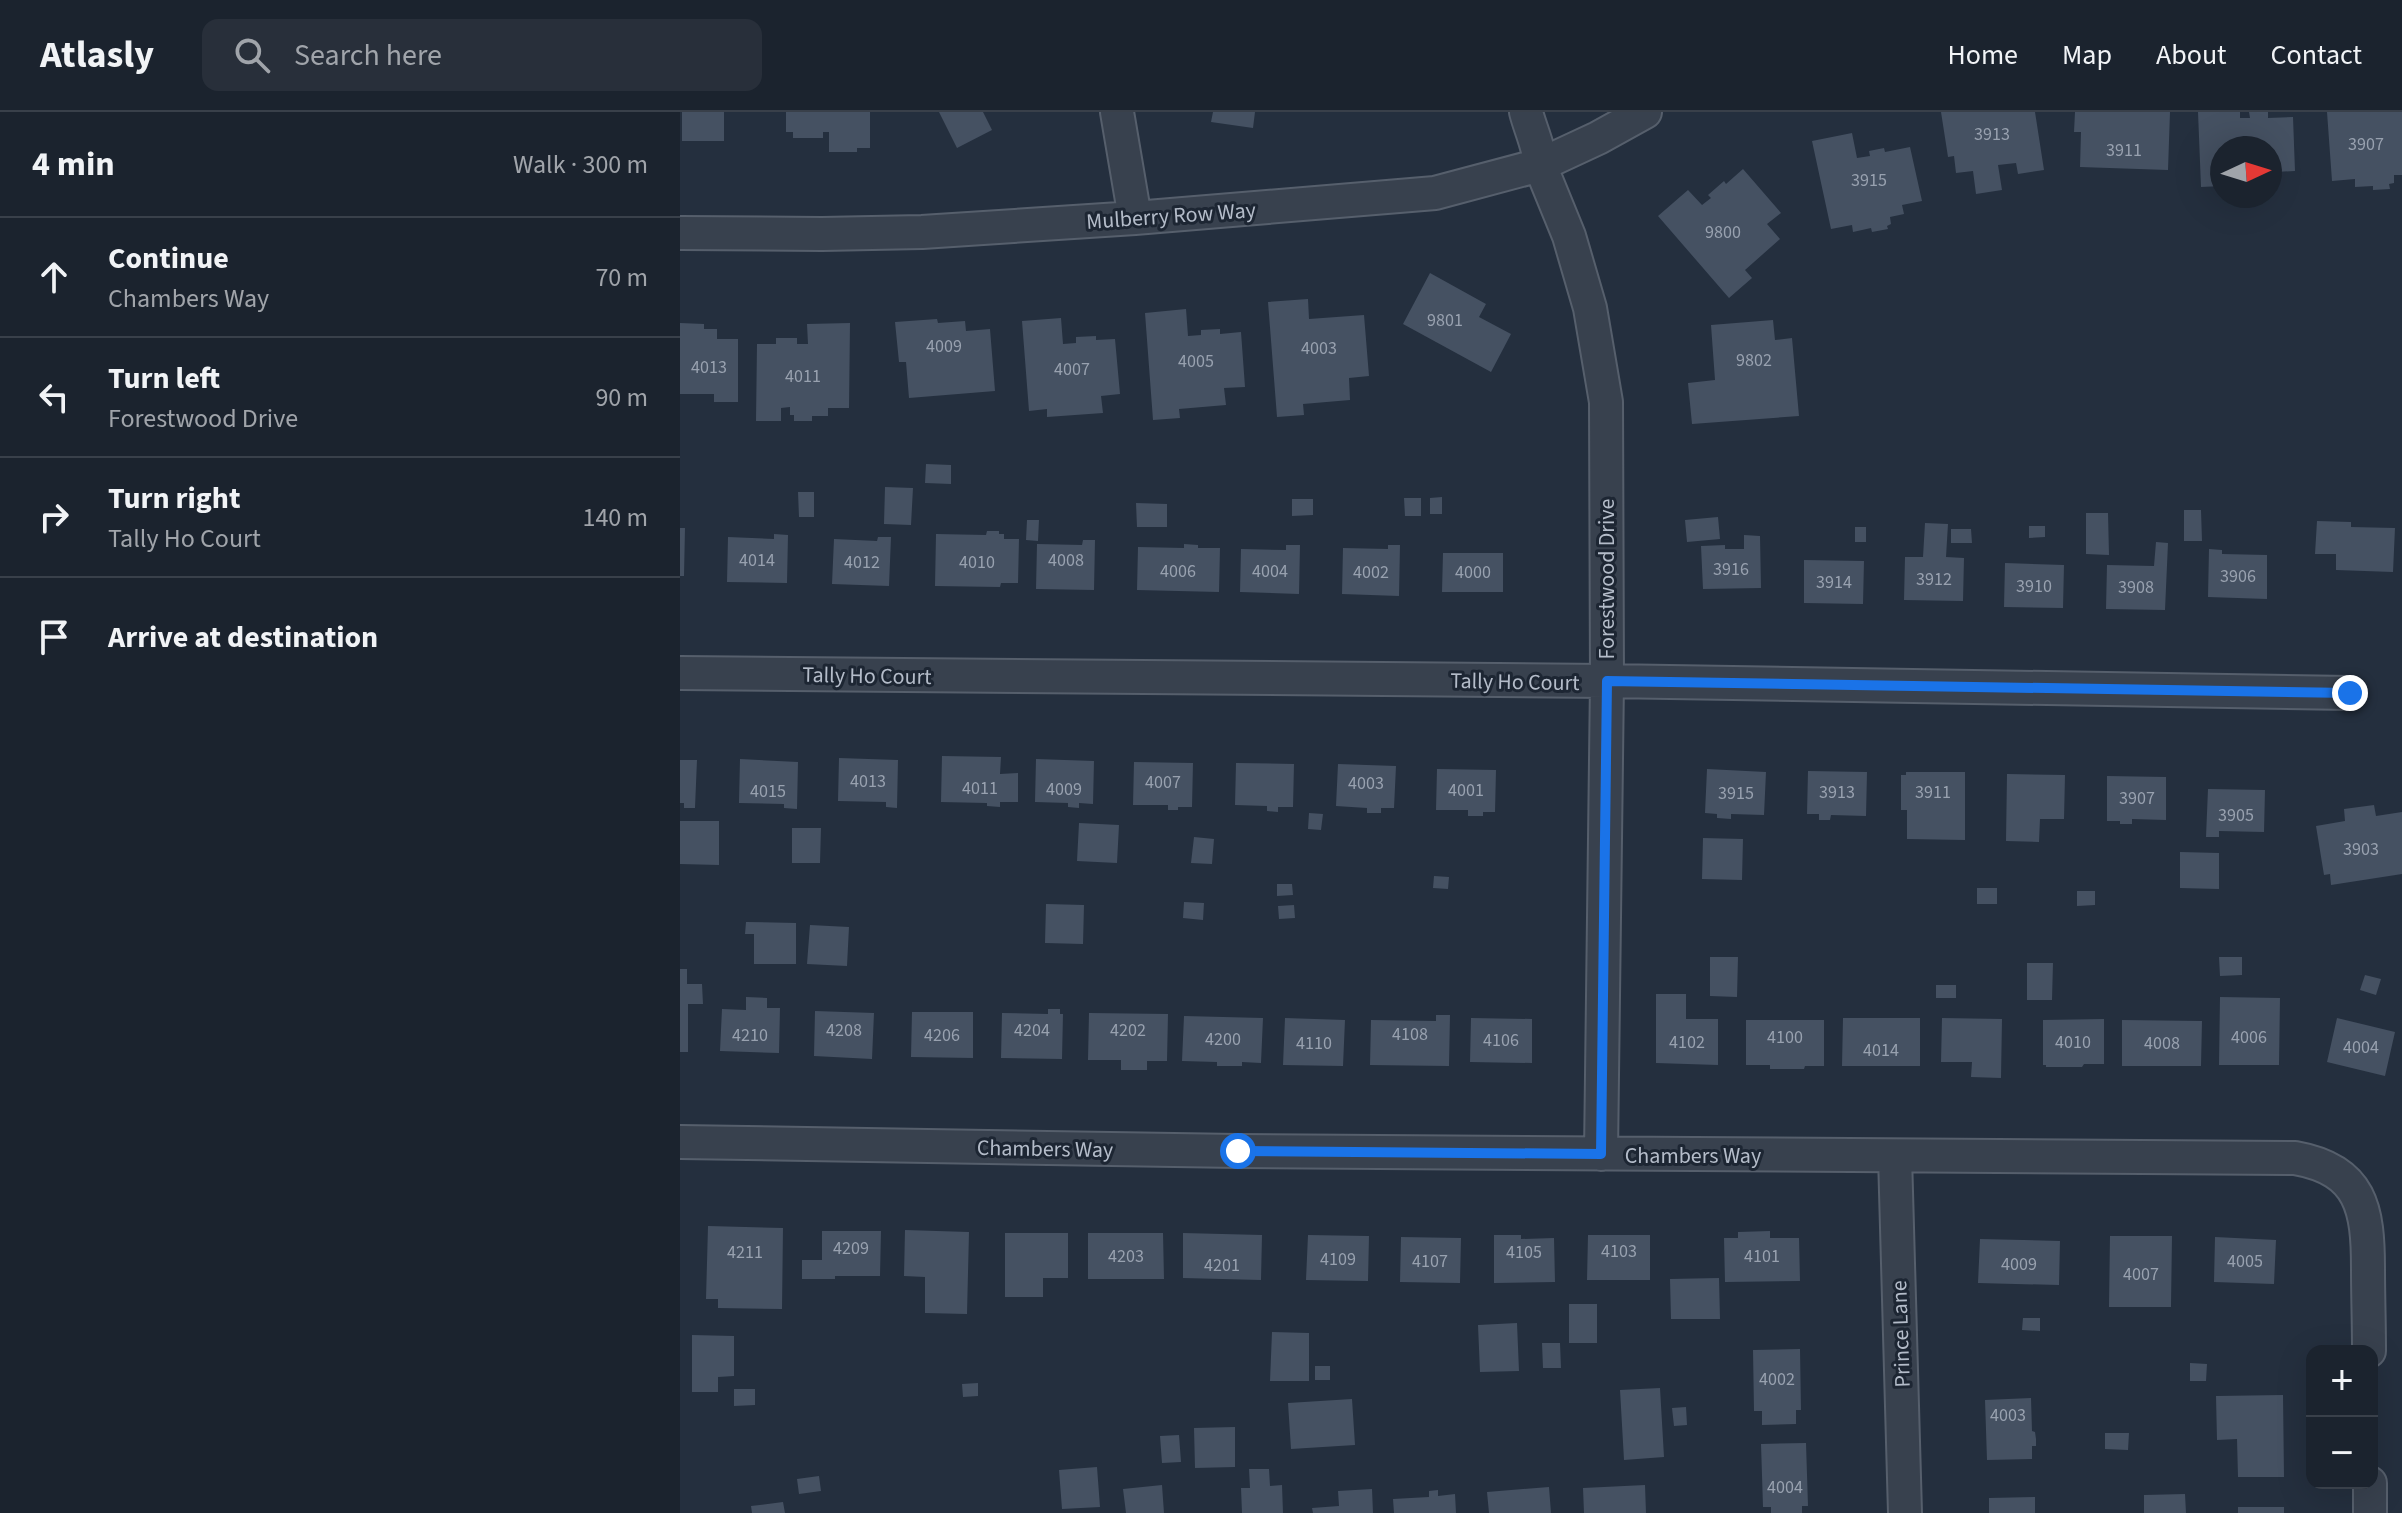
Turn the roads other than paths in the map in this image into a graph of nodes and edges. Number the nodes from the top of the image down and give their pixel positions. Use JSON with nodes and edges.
{"nodes":[{"id":1,"x":1117,"y":112,"type":"edge"},
{"id":2,"x":1526,"y":112,"type":"edge"},
{"id":3,"x":1645,"y":112,"type":"edge"},
{"id":4,"x":1540,"y":165,"type":"junction"},
{"id":5,"x":1135,"y":218,"type":"junction"},
{"id":6,"x":680,"y":233,"type":"edge"},
{"id":7,"x":680,"y":673,"type":"edge"},
{"id":8,"x":1607,"y":681,"type":"junction"},
{"id":9,"x":2350,"y":693,"type":"dead end"},
{"id":10,"x":680,"y":1142,"type":"edge"},
{"id":11,"x":1601,"y":1154,"type":"junction"},
{"id":12,"x":1895,"y":1156,"type":"junction"},
{"id":13,"x":2369,"y":1345,"type":"edge"},
{"id":14,"x":2370,"y":1489,"type":"edge"},
{"id":15,"x":1905,"y":1513,"type":"edge"},
{"id":16,"x":2370,"y":1513,"type":"edge"}],
"edges":[{"from":1,"to":5,"type":"street"},
{"from":2,"to":4,"type":"street","name":"Forestwood Drive"},
{"from":3,"to":4,"type":"street","name":"Mulberry Row Way"},
{"from":4,"to":5,"type":"street","name":"Mulberry Row Way"},
{"from":4,"to":8,"type":"street","name":"Forestwood Drive"},
{"from":5,"to":6,"type":"street","name":"Mulberry Row Way"},
{"from":7,"to":8,"type":"street","name":"Tally Ho Court"},
{"from":8,"to":9,"type":"street","name":"Tally Ho Court"},
{"from":8,"to":11,"type":"street","name":"Forestwood Drive"},
{"from":10,"to":11,"type":"street","name":"Chambers Way"},
{"from":11,"to":12,"type":"street","name":"Chambers Way"},
{"from":12,"to":13,"type":"street","name":"Chambers Way"},
{"from":12,"to":15,"type":"street","name":"Prince Lane"},
{"from":14,"to":16,"type":"street"}]}
